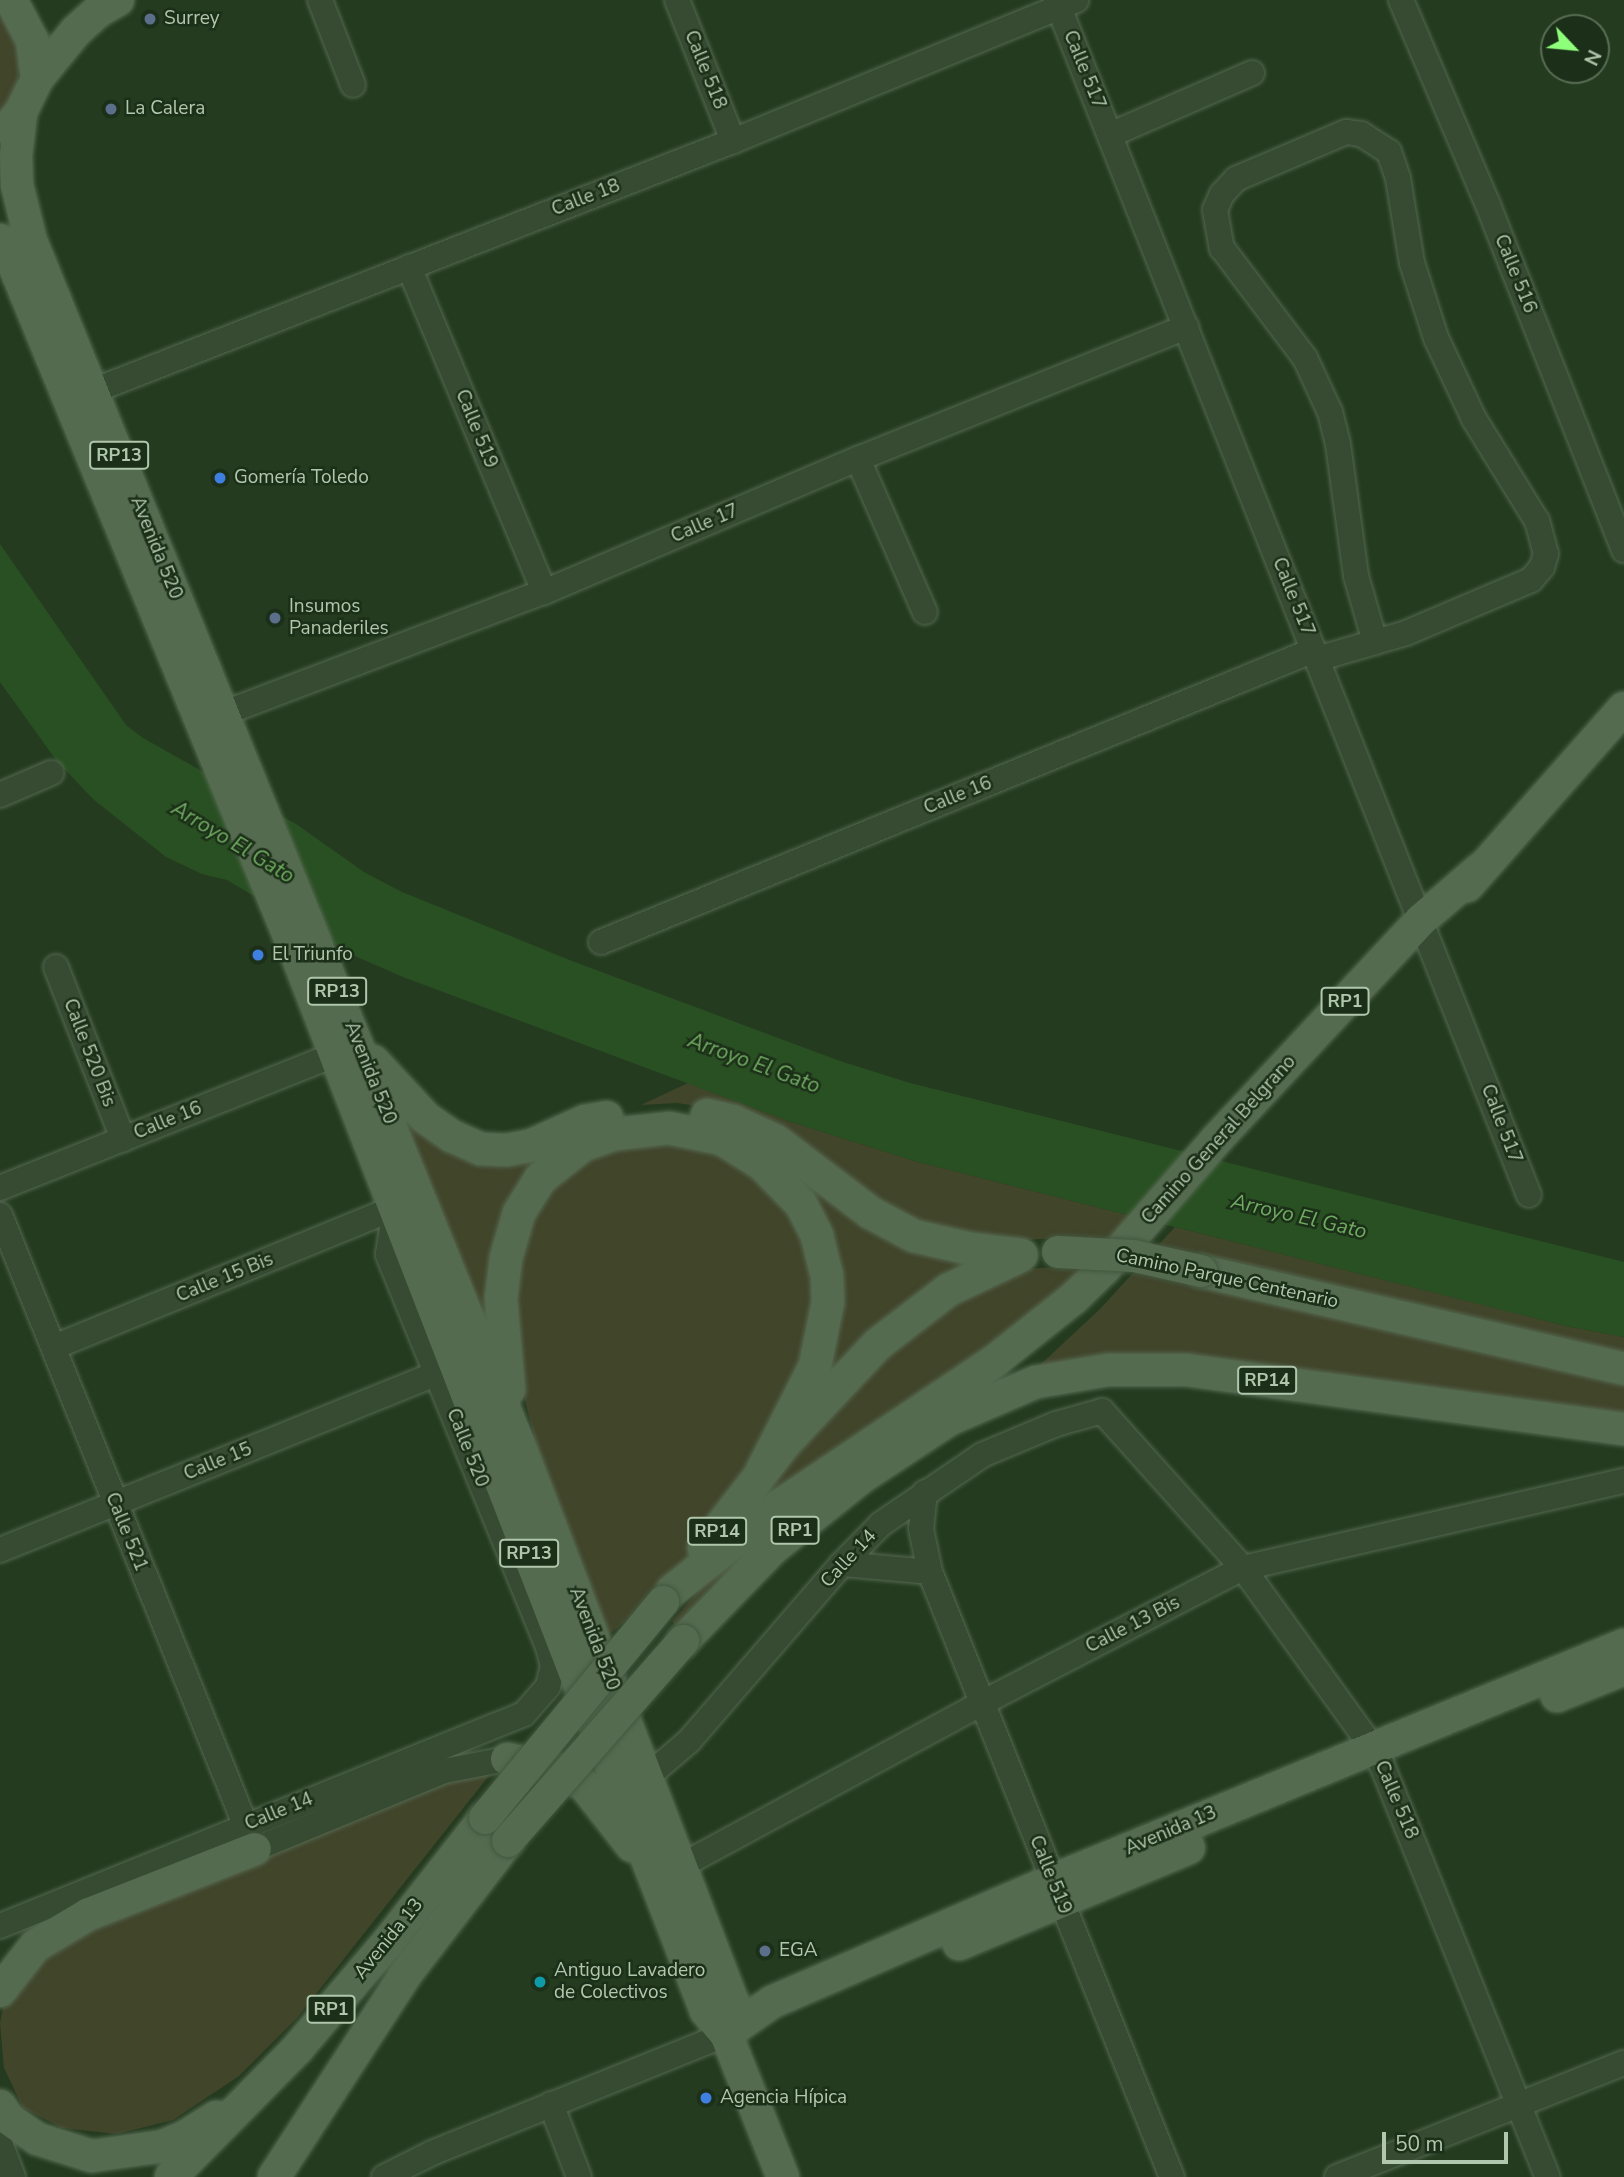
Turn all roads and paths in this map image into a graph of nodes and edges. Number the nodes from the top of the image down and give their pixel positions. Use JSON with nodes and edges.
{"nodes":[{"id":1,"x":11,"y":0,"type":"edge"},
{"id":2,"x":118,"y":0,"type":"edge"},
{"id":3,"x":320,"y":0,"type":"edge"},
{"id":4,"x":677,"y":0,"type":"edge"},
{"id":5,"x":1401,"y":0,"type":"edge"},
{"id":6,"x":1063,"y":2,"type":"edge"},
{"id":7,"x":1252,"y":73,"type":"dead end"},
{"id":8,"x":37,"y":79,"type":"junction"},
{"id":9,"x":353,"y":85,"type":"dead end"},
{"id":10,"x":21,"y":112,"type":"junction"},
{"id":11,"x":1110,"y":135,"type":"junction"},
{"id":12,"x":0,"y":136,"type":"edge"},
{"id":13,"x":733,"y":141,"type":"junction"},
{"id":14,"x":0,"y":240,"type":"edge"},
{"id":15,"x":409,"y":267,"type":"junction"},
{"id":16,"x":1187,"y":327,"type":"junction"},
{"id":17,"x":93,"y":391,"type":"junction"},
{"id":18,"x":858,"y":459,"type":"junction"},
{"id":19,"x":1624,"y":550,"type":"edge"},
{"id":20,"x":544,"y":592,"type":"junction"},
{"id":21,"x":925,"y":612,"type":"dead end"},
{"id":22,"x":1375,"y":642,"type":"junction"},
{"id":23,"x":1315,"y":654,"type":"junction"},
{"id":24,"x":1624,"y":708,"type":"edge"},
{"id":25,"x":222,"y":714,"type":"junction"},
{"id":26,"x":51,"y":773,"type":"dead end"},
{"id":27,"x":0,"y":795,"type":"edge"},
{"id":28,"x":1425,"y":930,"type":"junction"},
{"id":29,"x":601,"y":942,"type":"dead end"},
{"id":30,"x":305,"y":943,"type":"junction"},
{"id":31,"x":55,"y":967,"type":"dead end"},
{"id":32,"x":346,"y":1049,"type":"junction"},
{"id":33,"x":123,"y":1139,"type":"junction"},
{"id":34,"x":0,"y":1188,"type":"edge"},
{"id":35,"x":1529,"y":1195,"type":"dead end"},
{"id":36,"x":395,"y":1208,"type":"junction"},
{"id":37,"x":0,"y":1215,"type":"edge"},
{"id":38,"x":1154,"y":1227,"type":"junction"},
{"id":39,"x":1022,"y":1255,"type":"junction"},
{"id":40,"x":54,"y":1347,"type":"junction"},
{"id":41,"x":1624,"y":1369,"type":"edge"},
{"id":42,"x":436,"y":1374,"type":"junction"},
{"id":43,"x":1102,"y":1411,"type":"joint"},
{"id":44,"x":1624,"y":1429,"type":"edge"},
{"id":45,"x":921,"y":1436,"type":"junction"},
{"id":46,"x":518,"y":1443,"type":"junction"},
{"id":47,"x":762,"y":1471,"type":"junction"},
{"id":48,"x":1624,"y":1481,"type":"edge"},
{"id":49,"x":925,"y":1492,"type":"junction"},
{"id":50,"x":114,"y":1504,"type":"junction"},
{"id":51,"x":0,"y":1550,"type":"edge"},
{"id":52,"x":842,"y":1564,"type":"junction"},
{"id":53,"x":1243,"y":1568,"type":"junction"},
{"id":54,"x":930,"y":1572,"type":"junction"},
{"id":55,"x":667,"y":1597,"type":"junction"},
{"id":56,"x":1624,"y":1645,"type":"edge"},
{"id":57,"x":1624,"y":1669,"type":"edge"},
{"id":58,"x":548,"y":1686,"type":"joint"},
{"id":59,"x":984,"y":1702,"type":"junction"},
{"id":60,"x":1378,"y":1756,"type":"junction"},
{"id":61,"x":507,"y":1759,"type":"joint"},
{"id":62,"x":647,"y":1777,"type":"junction"},
{"id":63,"x":485,"y":1818,"type":"joint"},
{"id":64,"x":249,"y":1837,"type":"junction"},
{"id":65,"x":679,"y":1867,"type":"junction"},
{"id":66,"x":1056,"y":1892,"type":"junction"},
{"id":67,"x":664,"y":1898,"type":"junction"},
{"id":68,"x":0,"y":1926,"type":"edge"},
{"id":69,"x":0,"y":1991,"type":"edge"},
{"id":70,"x":376,"y":2022,"type":"junction"},
{"id":71,"x":726,"y":2034,"type":"junction"},
{"id":72,"x":1624,"y":2063,"type":"edge"},
{"id":73,"x":256,"y":2093,"type":"junction"},
{"id":74,"x":551,"y":2104,"type":"junction"},
{"id":75,"x":0,"y":2106,"type":"edge"},
{"id":76,"x":1520,"y":2106,"type":"junction"},
{"id":77,"x":0,"y":2143,"type":"edge"},
{"id":78,"x":13,"y":2177,"type":"edge"},
{"id":79,"x":171,"y":2177,"type":"edge"},
{"id":80,"x":274,"y":2177,"type":"edge"},
{"id":81,"x":298,"y":2177,"type":"edge"},
{"id":82,"x":384,"y":2177,"type":"edge"},
{"id":83,"x":579,"y":2177,"type":"edge"},
{"id":84,"x":783,"y":2177,"type":"edge"},
{"id":85,"x":1172,"y":2177,"type":"edge"},
{"id":86,"x":1337,"y":2177,"type":"edge"},
{"id":87,"x":1548,"y":2177,"type":"edge"}],
"edges":[{"from":1,"to":8,"type":"main road"},
{"from":2,"to":8,"type":"main road"},
{"from":3,"to":9,"type":"street"},
{"from":4,"to":13,"type":"street","name":"Calle 518"},
{"from":5,"to":19,"type":"street","name":"Calle 516"},
{"from":6,"to":11,"type":"street","name":"Calle 517"},
{"from":6,"to":13,"type":"street","name":"Calle 18"},
{"from":7,"to":11,"type":"street"},
{"from":8,"to":10,"type":"main road","number":"RP13"},
{"from":10,"to":12,"type":"main road","number":"RP13"},
{"from":10,"to":17,"type":"main road","name":"Avenida 520","number":"RP13"},
{"from":11,"to":16,"type":"street","name":"Calle 517"},
{"from":13,"to":15,"type":"street","name":"Calle 18"},
{"from":14,"to":30,"type":"main road","name":"Avenida 520","number":"RP13"},
{"from":15,"to":17,"type":"street","name":"Calle 18"},
{"from":15,"to":20,"type":"street","name":"Calle 519"},
{"from":16,"to":18,"type":"street","name":"Calle 17"},
{"from":16,"to":23,"type":"street","name":"Calle 517"},
{"from":17,"to":25,"type":"main road","name":"Avenida 520","number":"RP13"},
{"from":18,"to":20,"type":"street","name":"Calle 17"},
{"from":18,"to":21,"type":"street"},
{"from":20,"to":25,"type":"street","name":"Calle 17"},
{"from":22,"to":22,"type":"street","name":"Calle 16"},
{"from":22,"to":23,"type":"street","name":"Calle 16"},
{"from":23,"to":28,"type":"street","name":"Calle 517"},
{"from":23,"to":29,"type":"street","name":"Calle 16"},
{"from":24,"to":28,"type":"main road","name":"Camino General Belgrano","number":"RP1"},
{"from":25,"to":30,"type":"main road","name":"Avenida 520","number":"RP13"},
{"from":26,"to":27,"type":"street"},
{"from":28,"to":35,"type":"street","name":"Calle 517"},
{"from":28,"to":38,"type":"main road","name":"Camino General Belgrano","number":"RP1"},
{"from":30,"to":32,"type":"main road","name":"Avenida 520","number":"RP13"},
{"from":31,"to":33,"type":"street","name":"Calle 520 Bis"},
{"from":32,"to":33,"type":"street","name":"Calle 16"},
{"from":32,"to":36,"type":"main road","name":"Avenida 520","number":"RP13"},
{"from":32,"to":39,"type":"main road"},
{"from":32,"to":46,"type":"main road","name":"Avenida 520","number":"RP13"},
{"from":33,"to":34,"type":"street","name":"Calle 16"},
{"from":36,"to":40,"type":"street","name":"Calle 15 Bis"},
{"from":36,"to":42,"type":"street","name":"Calle 520"},
{"from":36,"to":67,"type":"main road","name":"Avenida 520","number":"RP13"},
{"from":37,"to":40,"type":"street","name":"Calle 521"},
{"from":38,"to":45,"type":"main road","name":"Camino General Belgrano","number":"RP1"},
{"from":38,"to":55,"type":"main road","name":"Camino General Belgrano","number":"RP1"},
{"from":39,"to":41,"type":"main road","name":"Camino Parque Centenario","number":"RP14","bridge":true},
{"from":39,"to":47,"type":"main road","name":"Camino Parque Centenario","number":"RP14"},
{"from":40,"to":50,"type":"street","name":"Calle 521"},
{"from":42,"to":50,"type":"street","name":"Calle 15"},
{"from":42,"to":58,"type":"street","name":"Calle 520"},
{"from":43,"to":49,"type":"street","name":"Calle 14"},
{"from":43,"to":53,"type":"street","name":"Calle 518"},
{"from":44,"to":45,"type":"main road","number":"RP14"},
{"from":45,"to":70,"type":"main road","name":"Avenida 13","number":"RP1","bridge":true},
{"from":46,"to":47,"type":"main road"},
{"from":46,"to":62,"type":"main road","name":"Avenida 520","number":"RP13"},
{"from":47,"to":55,"type":"main road","name":"Camino Parque Centenario","number":"RP14"},
{"from":48,"to":53,"type":"street","name":"Calle 13 Bis"},
{"from":49,"to":52,"type":"street","name":"Calle 14"},
{"from":49,"to":54,"type":"street","name":"Calle 519"},
{"from":50,"to":51,"type":"street","name":"Calle 15"},
{"from":50,"to":64,"type":"street","name":"Calle 521"},
{"from":52,"to":54,"type":"street"},
{"from":52,"to":62,"type":"street","name":"Calle 14"},
{"from":53,"to":59,"type":"street","name":"Calle 13 Bis"},
{"from":53,"to":60,"type":"street","name":"Calle 518"},
{"from":54,"to":59,"type":"street","name":"Calle 519"},
{"from":55,"to":63,"type":"main road","name":"Camino Parque Centenario","number":"RP1","bridge":true},
{"from":56,"to":60,"type":"main road","name":"Avenida 13"},
{"from":57,"to":60,"type":"main road","name":"Avenida 13"},
{"from":58,"to":64,"type":"street","name":"Calle 14"},
{"from":59,"to":65,"type":"street","name":"Calle 13 Bis"},
{"from":59,"to":66,"type":"street","name":"Calle 519"},
{"from":60,"to":66,"type":"main road","name":"Avenida 13"},
{"from":60,"to":76,"type":"street","name":"Calle 518"},
{"from":61,"to":64,"type":"street","name":"Calle 14"},
{"from":61,"to":67,"type":"main road"},
{"from":62,"to":65,"type":"main road","name":"Avenida 520","number":"RP13"},
{"from":63,"to":73,"type":"main road","name":"Avenida 13","number":"RP1"},
{"from":64,"to":68,"type":"street","name":"Calle 14"},
{"from":64,"to":69,"type":"main road"},
{"from":65,"to":71,"type":"main road","name":"Avenida 520","number":"RP13"},
{"from":66,"to":71,"type":"main road","name":"Avenida 13"},
{"from":66,"to":85,"type":"street","name":"Calle 519"},
{"from":67,"to":71,"type":"main road","name":"Avenida 520","number":"RP13"},
{"from":70,"to":80,"type":"main road","name":"Avenida 13","number":"RP1"},
{"from":70,"to":81,"type":"main road"},
{"from":71,"to":74,"type":"street","name":"Avenida 13"},
{"from":71,"to":84,"type":"main road","name":"Avenida 520","number":"RP13"},
{"from":72,"to":76,"type":"street"},
{"from":73,"to":75,"type":"main road"},
{"from":73,"to":79,"type":"main road","name":"Avenida 13","number":"RP1"},
{"from":74,"to":82,"type":"street","name":"Avenida 13"},
{"from":74,"to":83,"type":"street"},
{"from":76,"to":86,"type":"street"},
{"from":76,"to":87,"type":"street","name":"Calle 518"},
{"from":77,"to":78,"type":"street"}]}
